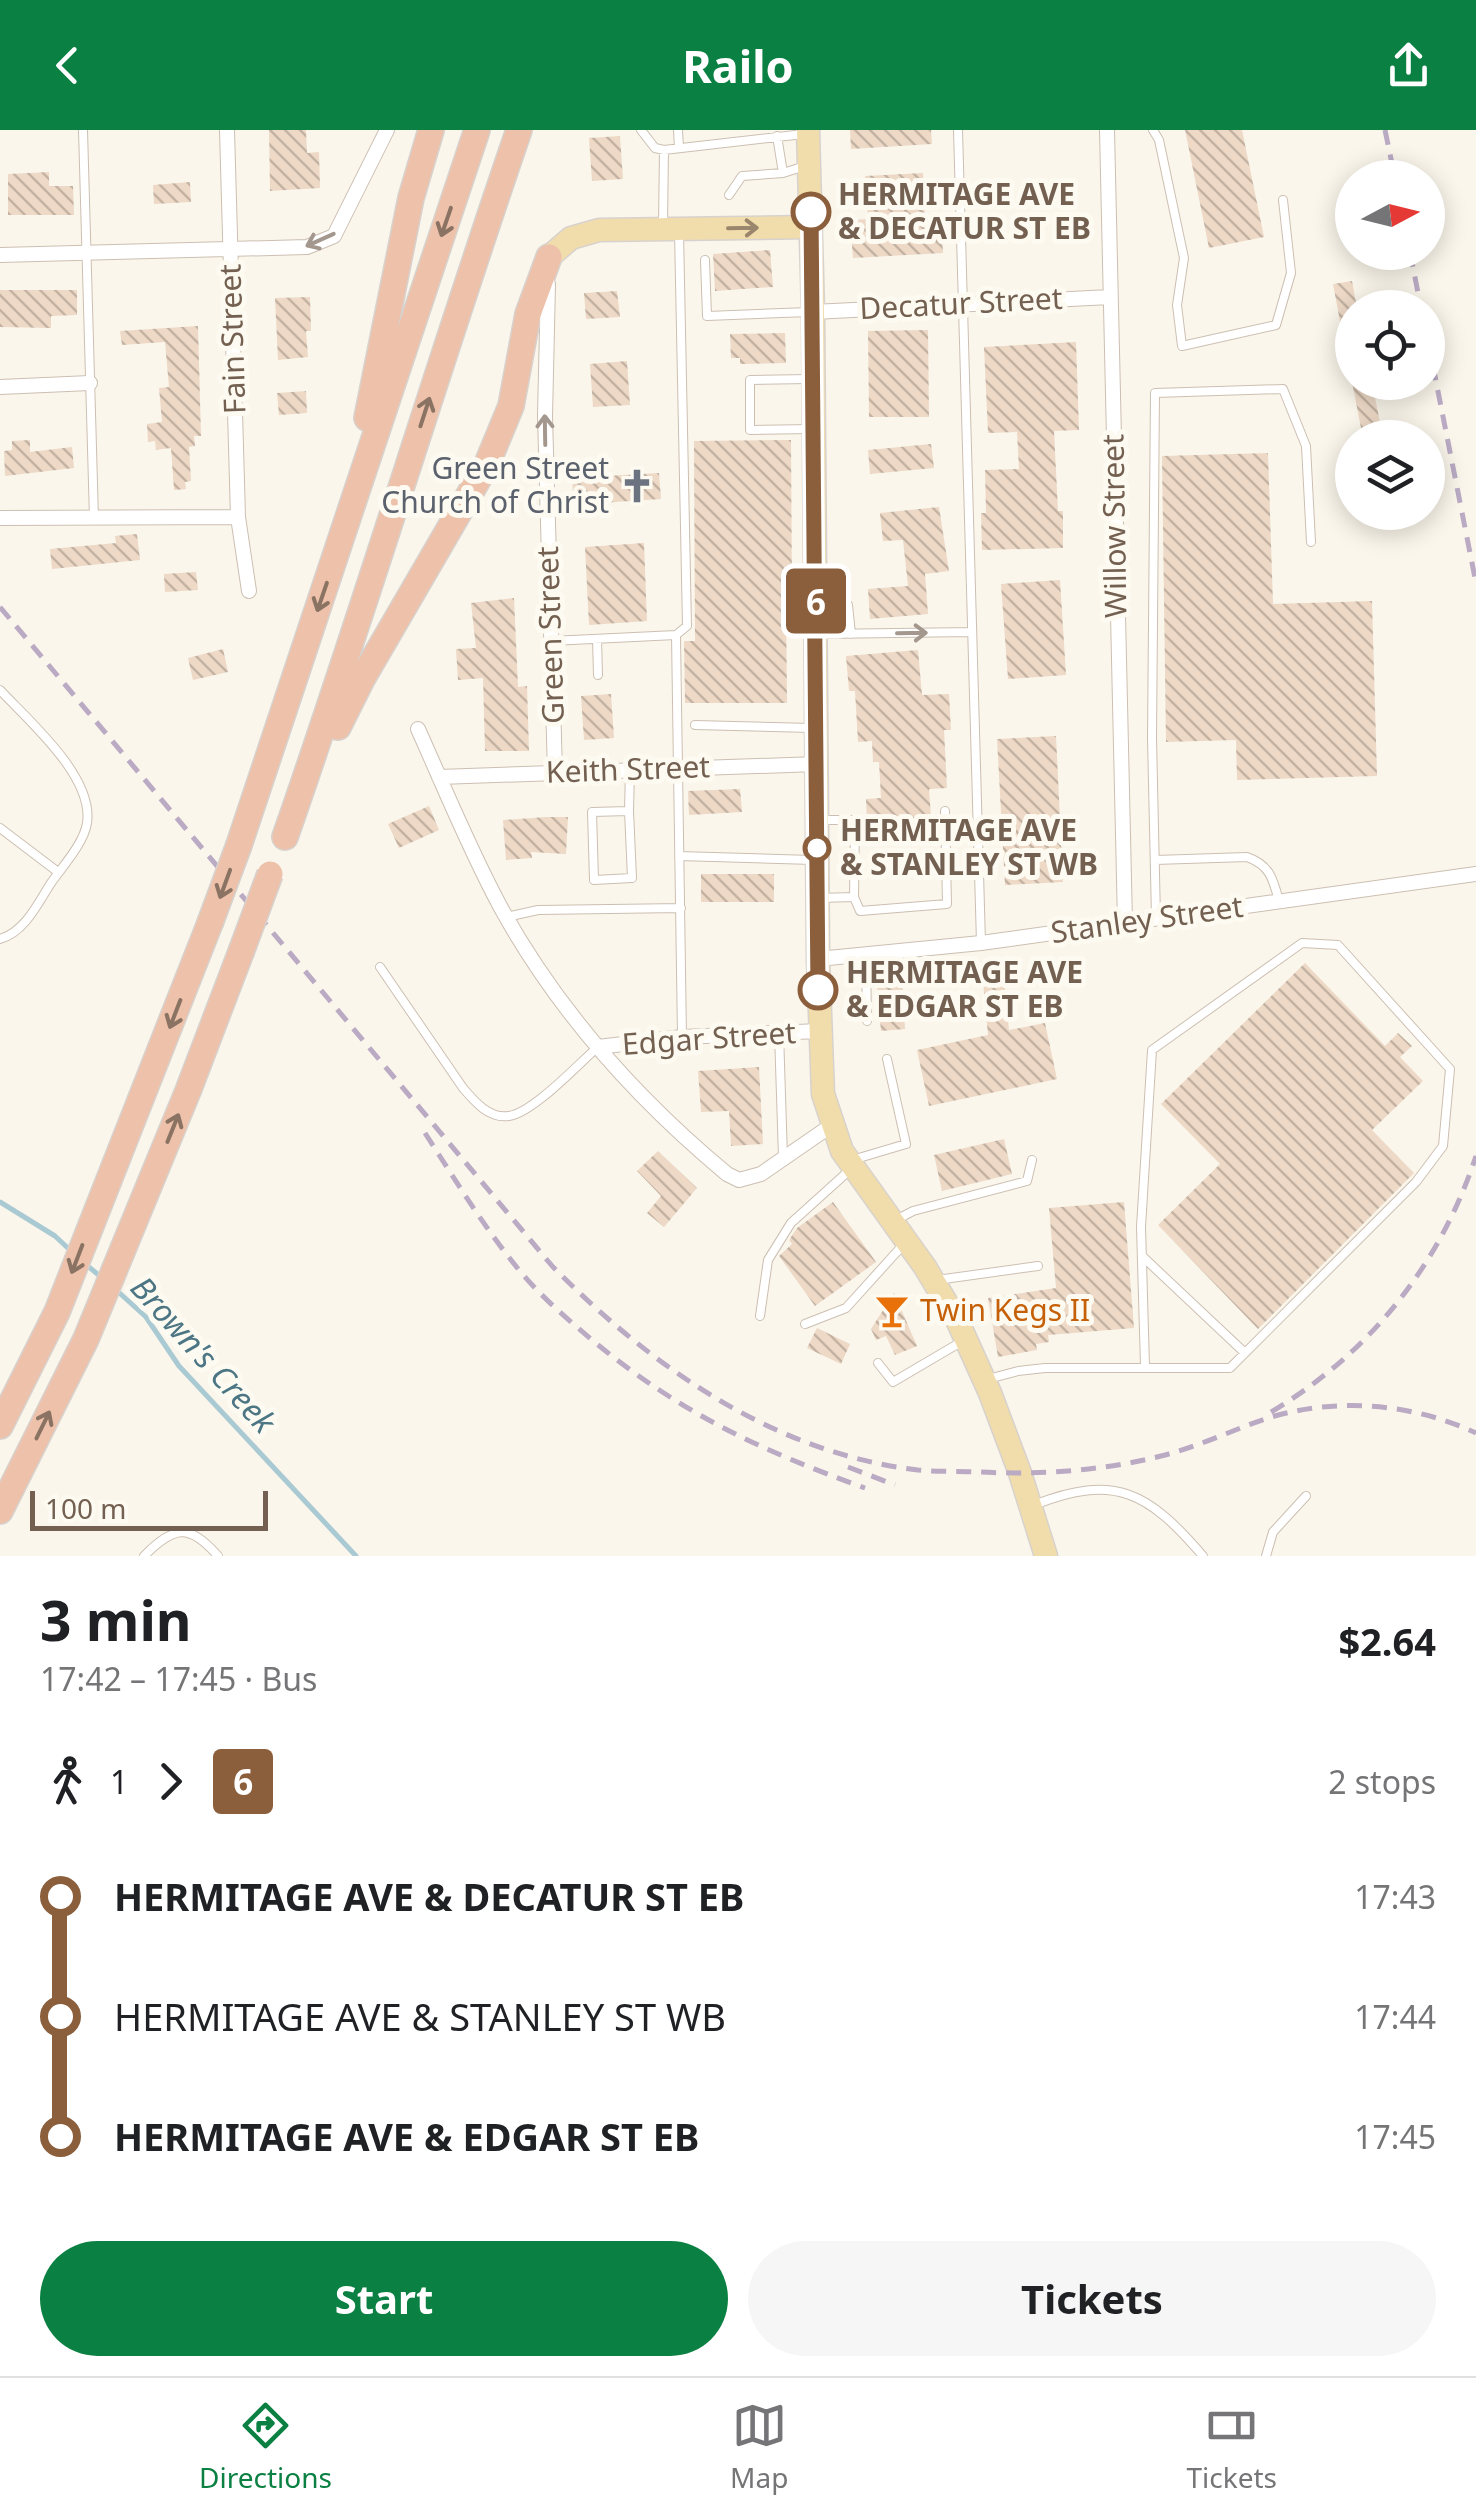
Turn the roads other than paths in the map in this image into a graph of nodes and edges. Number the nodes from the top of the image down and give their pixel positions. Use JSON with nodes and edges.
{"nodes":[{"id":1,"x":83,"y":130,"type":"edge"},
{"id":2,"x":226,"y":130,"type":"edge"},
{"id":3,"x":387,"y":130,"type":"edge"},
{"id":4,"x":431,"y":130,"type":"edge"},
{"id":5,"x":478,"y":130,"type":"edge"},
{"id":6,"x":519,"y":130,"type":"edge"},
{"id":7,"x":641,"y":130,"type":"edge"},
{"id":8,"x":678,"y":130,"type":"edge"},
{"id":9,"x":958,"y":130,"type":"edge"},
{"id":10,"x":1107,"y":130,"type":"edge"},
{"id":11,"x":1154,"y":130,"type":"edge"},
{"id":12,"x":808,"y":132,"type":"edge"},
{"id":13,"x":777,"y":136,"type":"junction"},
{"id":14,"x":679,"y":148,"type":"junction"},
{"id":15,"x":664,"y":150,"type":"junction"},
{"id":16,"x":809,"y":166,"type":"junction"},
{"id":17,"x":784,"y":173,"type":"junction"},
{"id":18,"x":729,"y":195,"type":"dead end"},
{"id":19,"x":1283,"y":200,"type":"dead end"},
{"id":20,"x":811,"y":227,"type":"junction"},
{"id":21,"x":671,"y":229,"type":"junction"},
{"id":22,"x":230,"y":249,"type":"junction"},
{"id":23,"x":87,"y":253,"type":"junction"},
{"id":24,"x":0,"y":255,"type":"edge"},
{"id":25,"x":550,"y":257,"type":"junction"},
{"id":26,"x":705,"y":260,"type":"dead end"},
{"id":27,"x":1110,"y":297,"type":"junction"},
{"id":28,"x":962,"y":304,"type":"junction"},
{"id":29,"x":813,"y":312,"type":"junction"},
{"id":30,"x":814,"y":378,"type":"junction"},
{"id":31,"x":90,"y":383,"type":"junction"},
{"id":32,"x":0,"y":387,"type":"edge"},
{"id":33,"x":814,"y":429,"type":"junction"},
{"id":34,"x":238,"y":517,"type":"junction"},
{"id":35,"x":0,"y":518,"type":"edge"},
{"id":36,"x":94,"y":518,"type":"junction"},
{"id":37,"x":342,"y":537,"type":"junction"},
{"id":38,"x":1311,"y":542,"type":"dead end"},
{"id":39,"x":248,"y":592,"type":"dead end"},
{"id":40,"x":816,"y":604,"type":"junction"},
{"id":41,"x":972,"y":632,"type":"junction"},
{"id":42,"x":816,"y":634,"type":"junction"},
{"id":43,"x":852,"y":634,"type":"junction"},
{"id":44,"x":676,"y":635,"type":"junction"},
{"id":45,"x":597,"y":638,"type":"junction"},
{"id":46,"x":551,"y":641,"type":"junction"},
{"id":47,"x":598,"y":675,"type":"dead end"},
{"id":48,"x":0,"y":690,"type":"edge"},
{"id":49,"x":695,"y":725,"type":"dead end"},
{"id":50,"x":418,"y":728,"type":"dead end"},
{"id":51,"x":817,"y":728,"type":"junction"},
{"id":52,"x":817,"y":764,"type":"junction"},
{"id":53,"x":676,"y":769,"type":"junction"},
{"id":54,"x":630,"y":770,"type":"junction"},
{"id":55,"x":555,"y":773,"type":"junction"},
{"id":56,"x":439,"y":777,"type":"junction"},
{"id":57,"x":629,"y":811,"type":"junction"},
{"id":58,"x":945,"y":811,"type":"dead end"},
{"id":59,"x":817,"y":820,"type":"junction"},
{"id":60,"x":0,"y":828,"type":"edge"},
{"id":61,"x":285,"y":837,"type":"junction"},
{"id":62,"x":678,"y":856,"type":"junction"},
{"id":63,"x":817,"y":860,"type":"junction"},
{"id":64,"x":1155,"y":860,"type":"junction"},
{"id":65,"x":58,"y":872,"type":"junction"},
{"id":66,"x":1476,"y":874,"type":"edge"},
{"id":67,"x":854,"y":897,"type":"junction"},
{"id":68,"x":817,"y":898,"type":"junction"},
{"id":69,"x":1280,"y":901,"type":"junction"},
{"id":70,"x":680,"y":908,"type":"junction"},
{"id":71,"x":506,"y":917,"type":"junction"},
{"id":72,"x":1156,"y":918,"type":"junction"},
{"id":73,"x":1125,"y":923,"type":"junction"},
{"id":74,"x":0,"y":940,"type":"edge"},
{"id":75,"x":981,"y":943,"type":"junction"},
{"id":76,"x":866,"y":954,"type":"junction"},
{"id":77,"x":818,"y":959,"type":"junction"},
{"id":78,"x":380,"y":967,"type":"dead end"},
{"id":79,"x":866,"y":1021,"type":"dead end"},
{"id":80,"x":819,"y":1031,"type":"junction"},
{"id":81,"x":779,"y":1033,"type":"junction"},
{"id":82,"x":682,"y":1037,"type":"junction"},
{"id":83,"x":598,"y":1047,"type":"junction"},
{"id":84,"x":887,"y":1058,"type":"dead end"},
{"id":85,"x":832,"y":1125,"type":"junction"},
{"id":86,"x":783,"y":1159,"type":"junction"},
{"id":87,"x":1032,"y":1160,"type":"dead end"},
{"id":88,"x":850,"y":1164,"type":"junction"},
{"id":89,"x":892,"y":1222,"type":"junction"},
{"id":90,"x":906,"y":1242,"type":"junction"},
{"id":91,"x":1142,"y":1256,"type":"junction"},
{"id":92,"x":1038,"y":1266,"type":"dead end"},
{"id":93,"x":933,"y":1281,"type":"junction"},
{"id":94,"x":760,"y":1316,"type":"dead end"},
{"id":95,"x":804,"y":1324,"type":"dead end"},
{"id":96,"x":965,"y":1339,"type":"junction"},
{"id":97,"x":1245,"y":1354,"type":"junction"},
{"id":98,"x":878,"y":1363,"type":"dead end"},
{"id":99,"x":1145,"y":1366,"type":"junction"},
{"id":100,"x":984,"y":1380,"type":"junction"},
{"id":101,"x":0,"y":1426,"type":"edge"},
{"id":102,"x":1306,"y":1496,"type":"dead end"},
{"id":103,"x":1030,"y":1506,"type":"junction"},
{"id":104,"x":0,"y":1511,"type":"edge"},
{"id":105,"x":144,"y":1556,"type":"edge"},
{"id":106,"x":218,"y":1556,"type":"edge"},
{"id":107,"x":1046,"y":1556,"type":"edge"},
{"id":108,"x":1202,"y":1556,"type":"edge"},
{"id":109,"x":1266,"y":1556,"type":"edge"}],
"edges":[{"from":1,"to":23,"type":"lane"},
{"from":2,"to":22,"type":"street","name":"Fain Street"},
{"from":3,"to":22,"type":"street","one_way":true},
{"from":4,"to":37,"type":"highway"},
{"from":5,"to":37,"type":"highway","one_way":true},
{"from":61,"to":6,"type":"highway","one_way":true},
{"from":7,"to":15,"type":"lane"},
{"from":8,"to":14,"type":"lane"},
{"from":9,"to":28,"type":"lane"},
{"from":10,"to":27,"type":"street","name":"Willow Street"},
{"from":11,"to":19,"type":"lane"},
{"from":12,"to":13,"type":"lane"},
{"from":12,"to":16,"type":"main road"},
{"from":13,"to":14,"type":"lane"},
{"from":13,"to":17,"type":"lane"},
{"from":14,"to":15,"type":"lane"},
{"from":15,"to":21,"type":"lane"},
{"from":16,"to":17,"type":"lane"},
{"from":16,"to":20,"type":"main road"},
{"from":17,"to":18,"type":"lane"},
{"from":21,"to":20,"type":"main road","one_way":true},
{"from":20,"to":29,"type":"main road"},
{"from":21,"to":25,"type":"main road"},
{"from":21,"to":44,"type":"lane"},
{"from":22,"to":23,"type":"street"},
{"from":22,"to":34,"type":"street","name":"Fain Street"},
{"from":23,"to":24,"type":"street"},
{"from":23,"to":31,"type":"lane"},
{"from":46,"to":25,"type":"street","name":"Green Street","one_way":true},
{"from":25,"to":61,"type":"highway"},
{"from":26,"to":29,"type":"lane"},
{"from":27,"to":28,"type":"street","name":"Decatur Street"},
{"from":27,"to":73,"type":"street","name":"Willow Street"},
{"from":28,"to":29,"type":"street","name":"Decatur Street"},
{"from":28,"to":41,"type":"lane"},
{"from":29,"to":30,"type":"main road"},
{"from":30,"to":33,"type":"main road"},
{"from":30,"to":33,"type":"lane"},
{"from":31,"to":32,"type":"street"},
{"from":31,"to":36,"type":"lane"},
{"from":33,"to":40,"type":"main road"},
{"from":34,"to":36,"type":"street"},
{"from":34,"to":39,"type":"street","name":"Fain Street"},
{"from":35,"to":36,"type":"street"},
{"from":37,"to":101,"type":"highway","one_way":true,"bridge":true},
{"from":38,"to":64,"type":"lane"},
{"from":40,"to":42,"type":"main road"},
{"from":40,"to":43,"type":"lane"},
{"from":43,"to":41,"type":"lane","one_way":true},
{"from":41,"to":75,"type":"lane"},
{"from":42,"to":43,"type":"lane"},
{"from":42,"to":51,"type":"main road"},
{"from":44,"to":45,"type":"lane"},
{"from":44,"to":53,"type":"lane"},
{"from":45,"to":46,"type":"lane"},
{"from":45,"to":47,"type":"lane"},
{"from":46,"to":55,"type":"street","name":"Green Street"},
{"from":48,"to":65,"type":"lane"},
{"from":49,"to":51,"type":"lane"},
{"from":50,"to":56,"type":"street"},
{"from":51,"to":52,"type":"main road"},
{"from":52,"to":53,"type":"street","name":"Keith Street"},
{"from":52,"to":59,"type":"main road"},
{"from":53,"to":54,"type":"street","name":"Keith Street"},
{"from":53,"to":62,"type":"lane"},
{"from":54,"to":55,"type":"street","name":"Keith Street"},
{"from":54,"to":57,"type":"lane"},
{"from":55,"to":56,"type":"street","name":"Keith Street"},
{"from":56,"to":71,"type":"street"},
{"from":57,"to":57,"type":"lane"},
{"from":58,"to":67,"type":"lane"},
{"from":59,"to":63,"type":"main road"},
{"from":59,"to":67,"type":"lane"},
{"from":60,"to":65,"type":"lane"},
{"from":104,"to":61,"type":"highway","one_way":true,"bridge":true},
{"from":62,"to":63,"type":"lane"},
{"from":62,"to":70,"type":"lane"},
{"from":63,"to":68,"type":"main road"},
{"from":64,"to":69,"type":"lane"},
{"from":64,"to":72,"type":"lane"},
{"from":65,"to":74,"type":"lane"},
{"from":66,"to":69,"type":"street","name":"Stanley Street"},
{"from":67,"to":68,"type":"lane"},
{"from":68,"to":77,"type":"main road"},
{"from":69,"to":72,"type":"street","name":"Stanley Street"},
{"from":70,"to":71,"type":"lane"},
{"from":70,"to":82,"type":"lane"},
{"from":71,"to":83,"type":"street"},
{"from":72,"to":73,"type":"street","name":"Stanley Street"},
{"from":73,"to":75,"type":"street","name":"Stanley Street"},
{"from":75,"to":76,"type":"street","name":"Stanley Street"},
{"from":76,"to":77,"type":"street","name":"Stanley Street"},
{"from":76,"to":79,"type":"lane"},
{"from":77,"to":80,"type":"main road"},
{"from":78,"to":83,"type":"lane"},
{"from":80,"to":81,"type":"street","name":"Edgar Street"},
{"from":80,"to":85,"type":"main road"},
{"from":81,"to":82,"type":"street","name":"Edgar Street"},
{"from":81,"to":86,"type":"lane"},
{"from":82,"to":83,"type":"street","name":"Edgar Street"},
{"from":83,"to":86,"type":"street"},
{"from":84,"to":88,"type":"lane"},
{"from":85,"to":86,"type":"street"},
{"from":85,"to":88,"type":"main road"},
{"from":87,"to":89,"type":"lane"},
{"from":88,"to":89,"type":"main road"},
{"from":88,"to":94,"type":"lane"},
{"from":89,"to":90,"type":"main road"},
{"from":90,"to":93,"type":"main road"},
{"from":90,"to":95,"type":"lane"},
{"from":91,"to":97,"type":"lane"},
{"from":91,"to":97,"type":"lane"},
{"from":91,"to":99,"type":"lane"},
{"from":92,"to":93,"type":"lane"},
{"from":93,"to":96,"type":"main road"},
{"from":96,"to":98,"type":"lane"},
{"from":96,"to":100,"type":"main road"},
{"from":97,"to":99,"type":"lane"},
{"from":99,"to":100,"type":"lane"},
{"from":100,"to":103,"type":"main road"},
{"from":102,"to":109,"type":"lane"},
{"from":103,"to":107,"type":"main road"},
{"from":103,"to":108,"type":"lane"},
{"from":105,"to":106,"type":"lane"}]}
